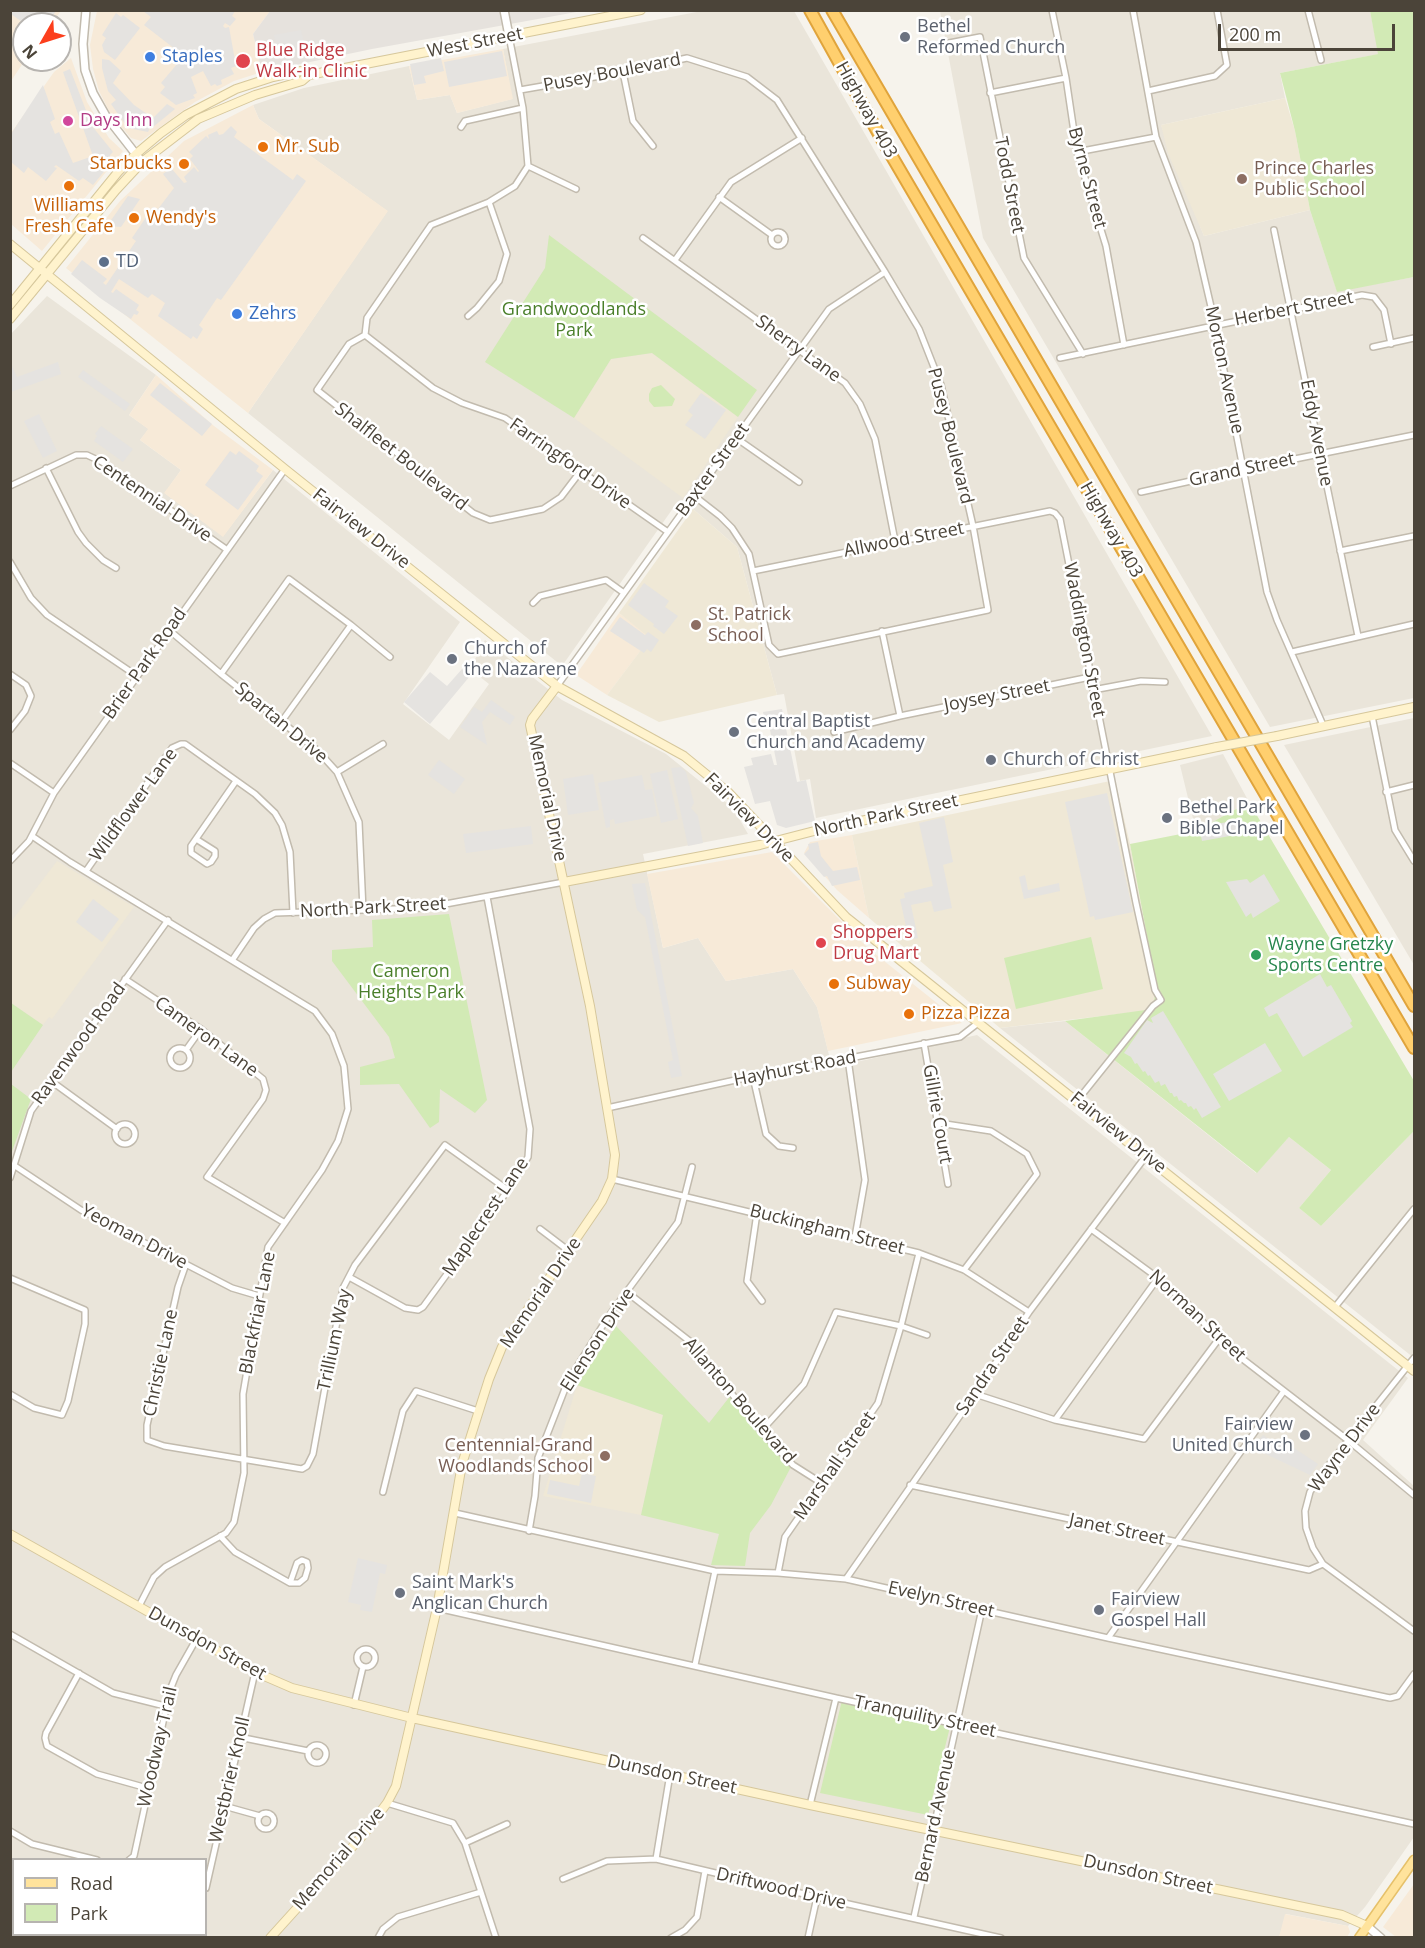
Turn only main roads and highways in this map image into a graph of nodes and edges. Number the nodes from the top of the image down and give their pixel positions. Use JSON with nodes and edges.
{"nodes":[{"id":1,"x":642,"y":10,"type":"edge"},
{"id":2,"x":810,"y":10,"type":"edge"},
{"id":3,"x":832,"y":10,"type":"edge"},
{"id":4,"x":309,"y":75,"type":"junction"},
{"id":5,"x":96,"y":199,"type":"junction"},
{"id":6,"x":103,"y":206,"type":"junction"},
{"id":7,"x":10,"y":244,"type":"edge"},
{"id":8,"x":41,"y":268,"type":"junction"},
{"id":9,"x":48,"y":274,"type":"junction"},
{"id":10,"x":10,"y":305,"type":"edge"},
{"id":11,"x":10,"y":319,"type":"edge"},
{"id":12,"x":557,"y":686,"type":"junction"},
{"id":13,"x":1414,"y":708,"type":"edge"},
{"id":14,"x":774,"y":842,"type":"junction"},
{"id":15,"x":564,"y":882,"type":"junction"},
{"id":16,"x":1414,"y":1006,"type":"edge"},
{"id":17,"x":1414,"y":1048,"type":"edge"},
{"id":18,"x":1411,"y":1369,"type":"edge"},
{"id":19,"x":10,"y":1534,"type":"edge"},
{"id":20,"x":412,"y":1718,"type":"junction"},
{"id":21,"x":1414,"y":1860,"type":"edge"},
{"id":22,"x":1367,"y":1926,"type":"junction"},
{"id":23,"x":270,"y":1938,"type":"edge"},
{"id":24,"x":1359,"y":1938,"type":"edge"}],
"edges":[{"from":1,"to":4,"type":"main road","name":"West Street"},
{"from":2,"to":17,"type":"highway","name":"Highway 403"},
{"from":3,"to":16,"type":"highway","name":"Highway 403"},
{"from":4,"to":5,"type":"main road","name":"West Street"},
{"from":4,"to":6,"type":"main road","name":"West Street"},
{"from":5,"to":6,"type":"main road"},
{"from":5,"to":8,"type":"main road","name":"West Street"},
{"from":6,"to":9,"type":"main road","name":"West Street"},
{"from":7,"to":8,"type":"main road","name":"Fairview Drive"},
{"from":8,"to":9,"type":"main road","name":"Fairview Drive"},
{"from":8,"to":10,"type":"main road","name":"West Street"},
{"from":9,"to":11,"type":"main road","name":"West Street"},
{"from":9,"to":12,"type":"main road","name":"Fairview Drive"},
{"from":12,"to":14,"type":"main road","name":"Fairview Drive"},
{"from":12,"to":15,"type":"main road","name":"Memorial Drive"},
{"from":13,"to":14,"type":"main road","name":"North Park Street","bridge":true},
{"from":14,"to":15,"type":"main road","name":"North Park Street"},
{"from":14,"to":18,"type":"main road","name":"Fairview Drive"},
{"from":15,"to":20,"type":"main road","name":"Memorial Drive"},
{"from":19,"to":20,"type":"main road","name":"Dunsdon Street"},
{"from":20,"to":22,"type":"main road","name":"Dunsdon Street"},
{"from":20,"to":23,"type":"main road","name":"Memorial Drive"},
{"from":21,"to":22,"type":"main road"},
{"from":22,"to":24,"type":"main road"}]}
